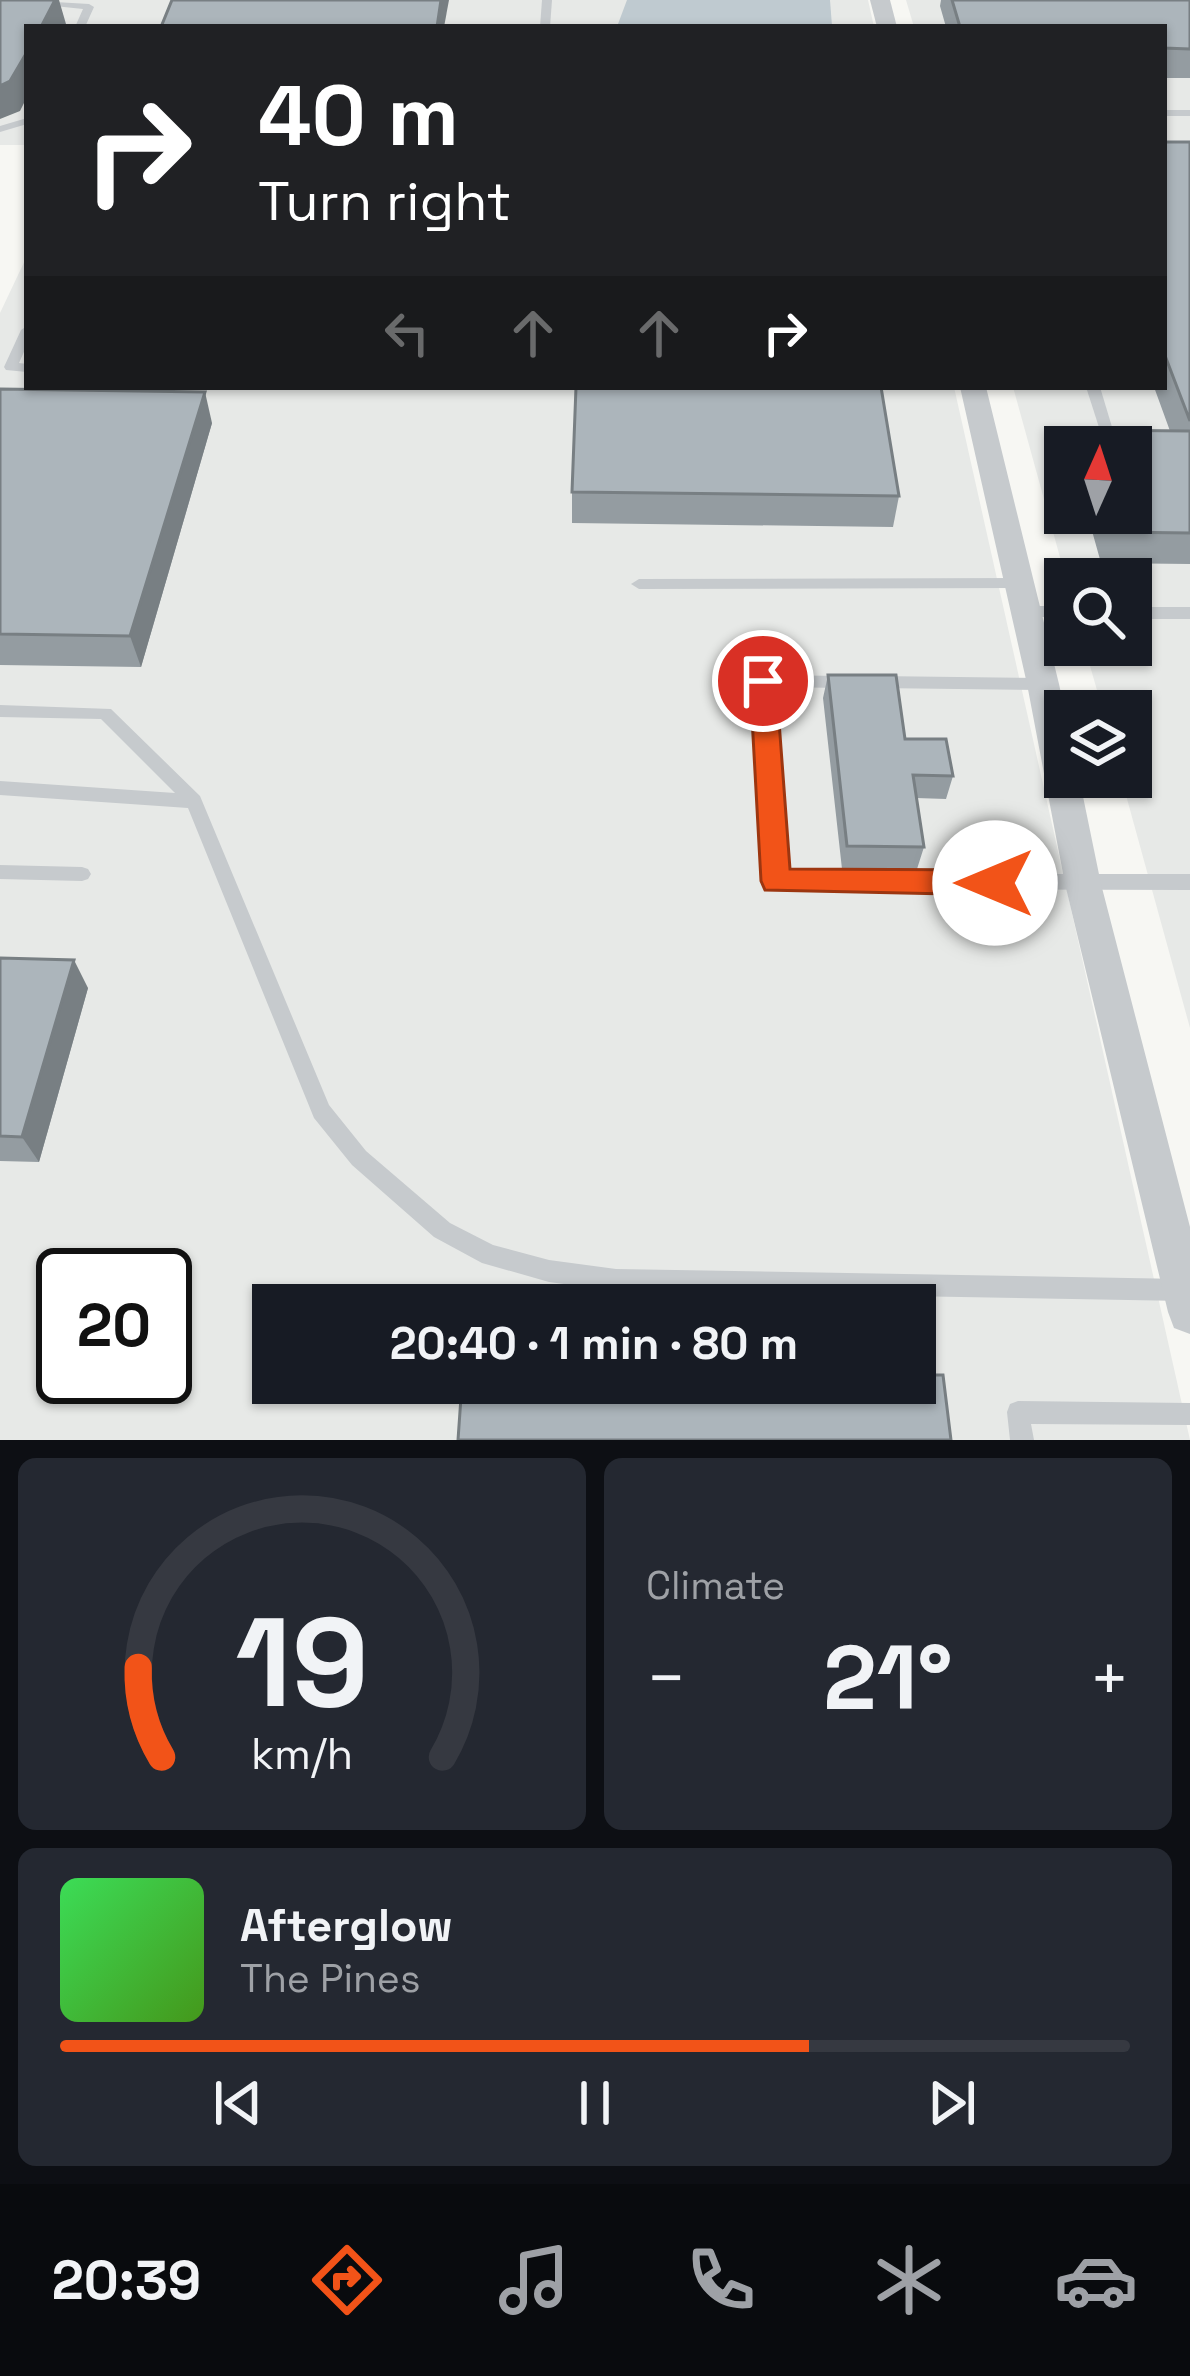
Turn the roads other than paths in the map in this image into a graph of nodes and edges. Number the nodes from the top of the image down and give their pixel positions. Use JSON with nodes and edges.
{"nodes":[{"id":1,"x":26,"y":0,"type":"edge"},
{"id":2,"x":81,"y":24,"type":"edge"},
{"id":3,"x":24,"y":337,"type":"edge"},
{"id":4,"x":24,"y":368,"type":"edge"},
{"id":5,"x":974,"y":390,"type":"edge"},
{"id":6,"x":1094,"y":390,"type":"edge"},
{"id":7,"x":1106,"y":426,"type":"edge"},
{"id":8,"x":639,"y":584,"type":"dead end"},
{"id":9,"x":1022,"y":598,"type":"junction"},
{"id":10,"x":1044,"y":605,"type":"edge"},
{"id":11,"x":1152,"y":613,"type":"edge"},
{"id":12,"x":1190,"y":613,"type":"edge"},
{"id":13,"x":1043,"y":684,"type":"junction"},
{"id":14,"x":0,"y":711,"type":"edge"},
{"id":15,"x":0,"y":788,"type":"edge"},
{"id":16,"x":194,"y":801,"type":"junction"},
{"id":17,"x":0,"y":872,"type":"edge"},
{"id":18,"x":82,"y":874,"type":"dead end"},
{"id":19,"x":1190,"y":882,"type":"edge"},
{"id":20,"x":1083,"y":884,"type":"junction"},
{"id":21,"x":1187,"y":1301,"type":"edge"},
{"id":22,"x":1190,"y":1414,"type":"edge"},
{"id":23,"x":1022,"y":1440,"type":"edge"}],
"edges":[{"from":1,"to":2,"type":"lane"},
{"from":3,"to":4,"type":"lane"},
{"from":5,"to":9,"type":"street"},
{"from":6,"to":7,"type":"lane"},
{"from":8,"to":9,"type":"lane"},
{"from":9,"to":10,"type":"lane"},
{"from":9,"to":13,"type":"street"},
{"from":11,"to":12,"type":"lane"},
{"from":13,"to":20,"type":"street"},
{"from":13,"to":20,"type":"lane"},
{"from":14,"to":16,"type":"lane"},
{"from":15,"to":16,"type":"lane"},
{"from":16,"to":21,"type":"lane"},
{"from":17,"to":18,"type":"lane"},
{"from":19,"to":20,"type":"lane"},
{"from":20,"to":21,"type":"street"},
{"from":22,"to":23,"type":"lane"}]}
